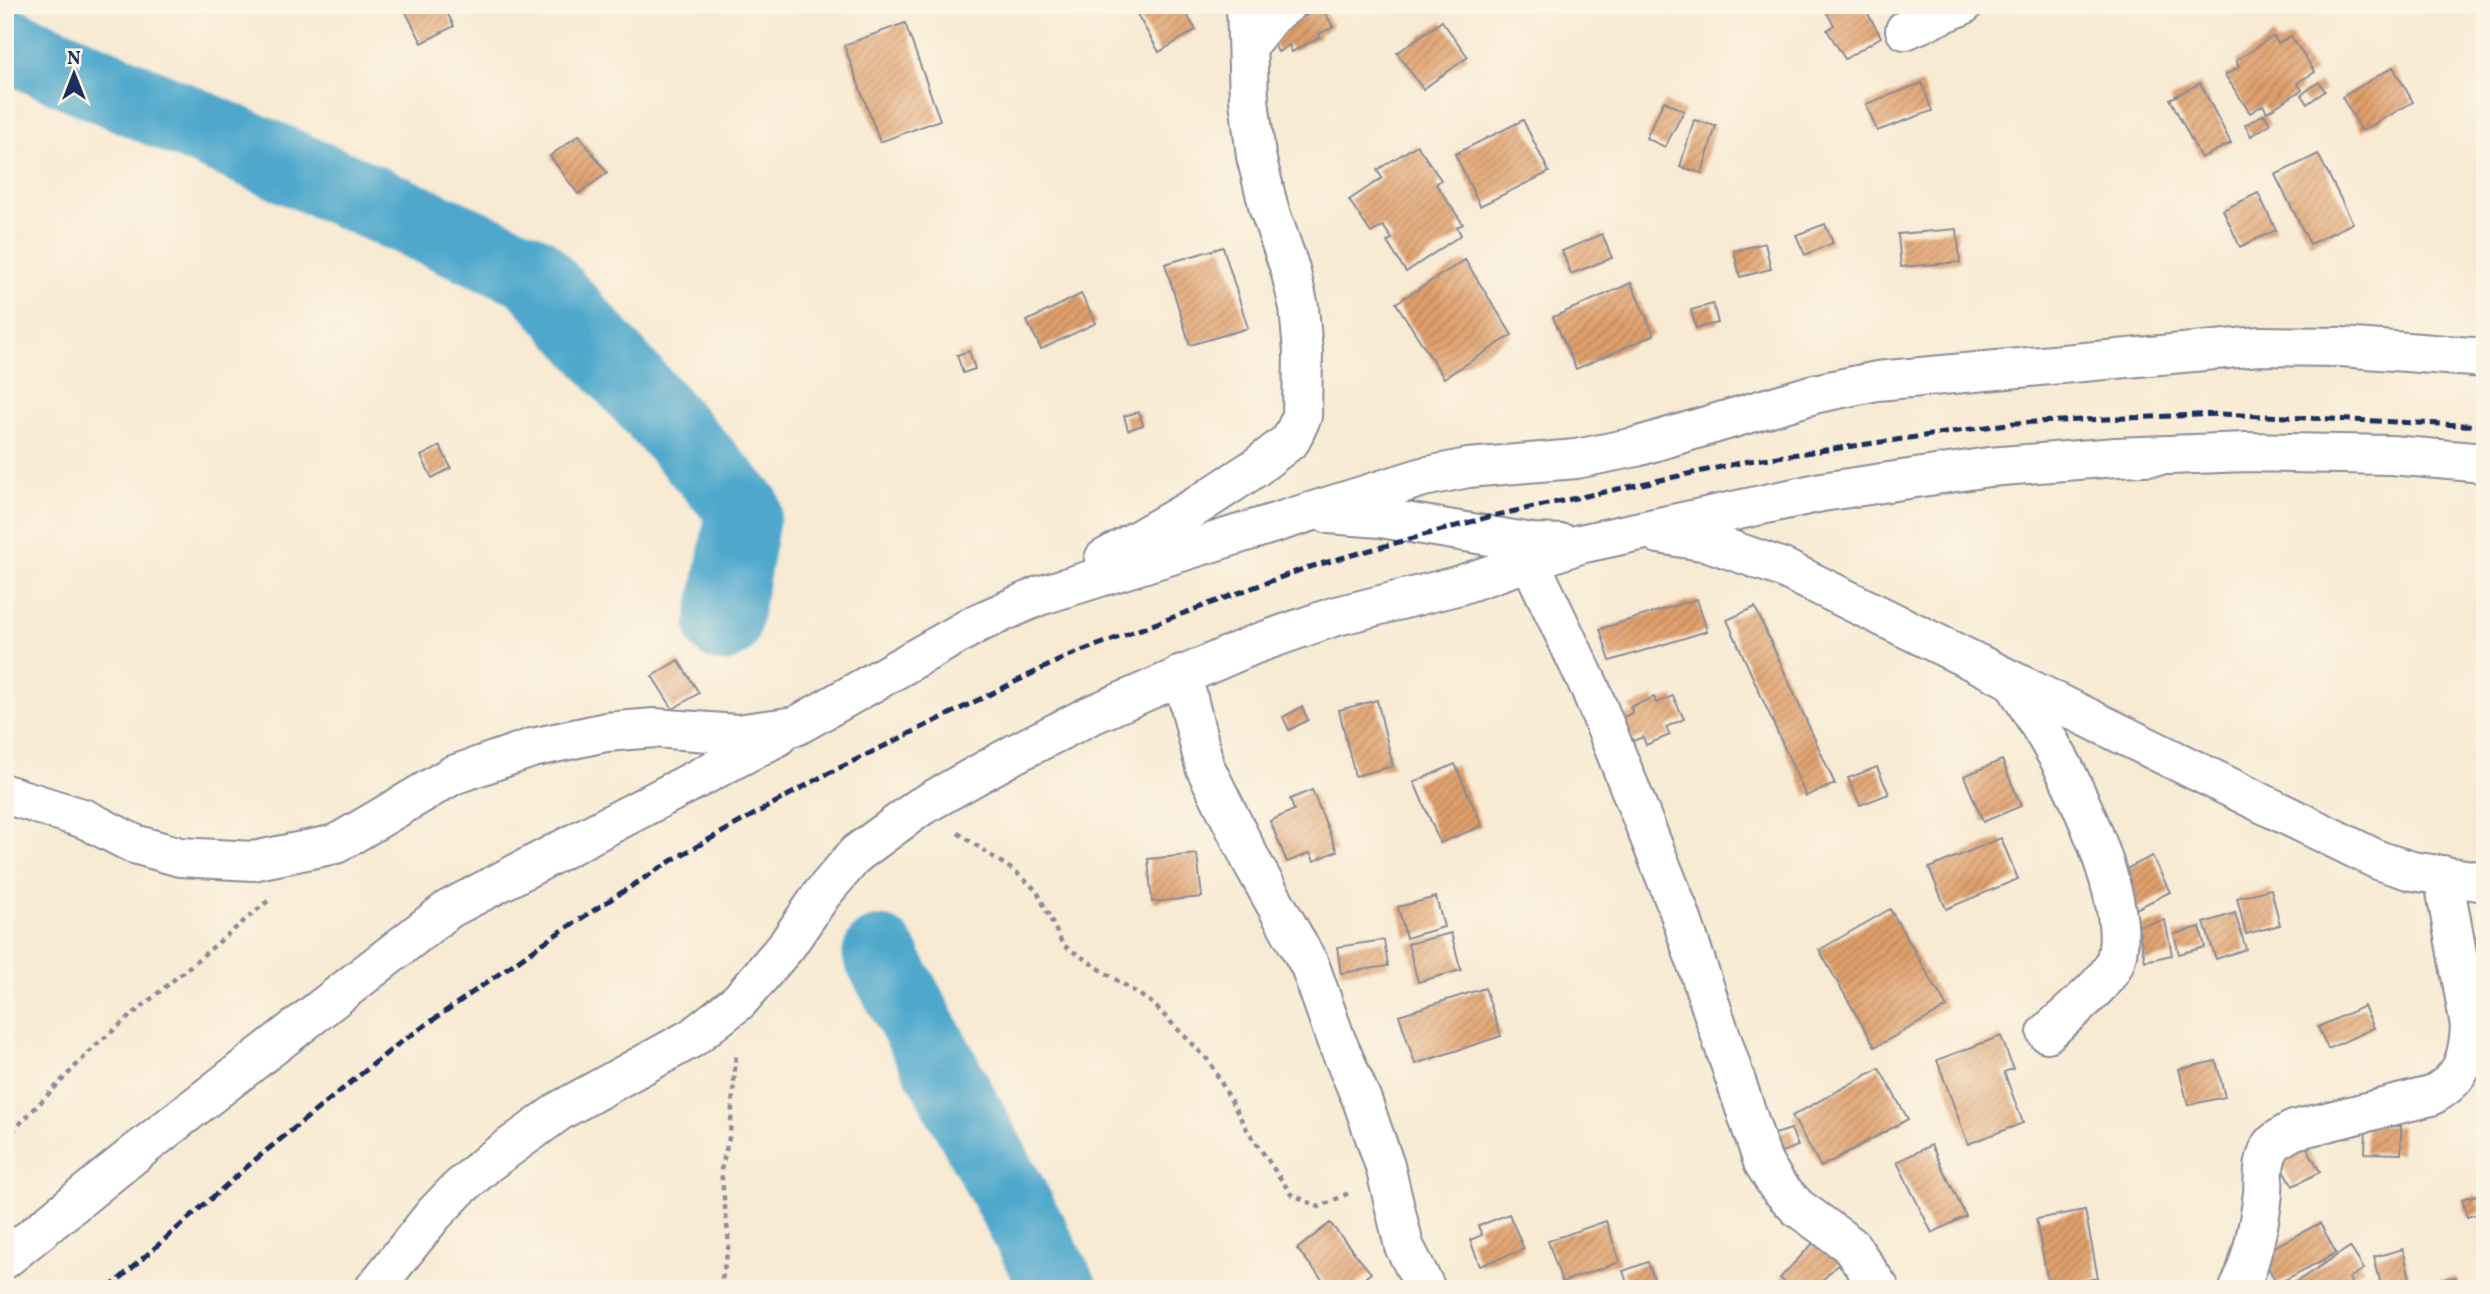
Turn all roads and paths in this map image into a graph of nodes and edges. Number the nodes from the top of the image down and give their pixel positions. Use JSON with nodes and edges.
{"nodes":[{"id":1,"x":1247,"y":5,"type":"edge"},
{"id":2,"x":1286,"y":5,"type":"edge"},
{"id":3,"x":1963,"y":5,"type":"edge"},
{"id":4,"x":1905,"y":30,"type":"dead end"},
{"id":5,"x":1248,"y":45,"type":"junction"},
{"id":6,"x":2485,"y":358,"type":"edge"},
{"id":7,"x":2485,"y":463,"type":"edge"},
{"id":8,"x":1308,"y":512,"type":"junction"},
{"id":9,"x":1640,"y":531,"type":"junction"},
{"id":10,"x":1580,"y":544,"type":"junction"},
{"id":11,"x":1530,"y":562,"type":"junction"},
{"id":12,"x":1039,"y":596,"type":"junction"},
{"id":13,"x":1182,"y":674,"type":"junction"},
{"id":14,"x":2013,"y":681,"type":"junction"},
{"id":15,"x":796,"y":726,"type":"junction"},
{"id":16,"x":5,"y":794,"type":"edge"},
{"id":17,"x":920,"y":807,"type":"junction"},
{"id":18,"x":2444,"y":875,"type":"junction"},
{"id":19,"x":2485,"y":882,"type":"edge"},
{"id":20,"x":274,"y":896,"type":"dead end"},
{"id":21,"x":739,"y":1001,"type":"junction"},
{"id":22,"x":2047,"y":1033,"type":"dead end"},
{"id":23,"x":5,"y":1139,"type":"edge"},
{"id":24,"x":1362,"y":1186,"type":"dead end"},
{"id":25,"x":5,"y":1259,"type":"edge"},
{"id":26,"x":374,"y":1289,"type":"edge"},
{"id":27,"x":720,"y":1289,"type":"edge"},
{"id":28,"x":1426,"y":1289,"type":"edge"},
{"id":29,"x":1880,"y":1289,"type":"edge"},
{"id":30,"x":2239,"y":1289,"type":"edge"}],
"edges":[{"from":1,"to":5,"type":"street"},
{"from":2,"to":5,"type":"street"},
{"from":3,"to":4,"type":"street"},
{"from":5,"to":12,"type":"street"},
{"from":6,"to":8,"type":"street"},
{"from":7,"to":9,"type":"street"},
{"from":8,"to":10,"type":"street"},
{"from":8,"to":12,"type":"street"},
{"from":9,"to":10,"type":"street"},
{"from":9,"to":14,"type":"street"},
{"from":10,"to":11,"type":"street"},
{"from":11,"to":13,"type":"street"},
{"from":11,"to":29,"type":"street"},
{"from":12,"to":15,"type":"street"},
{"from":13,"to":17,"type":"street"},
{"from":13,"to":28,"type":"street"},
{"from":14,"to":18,"type":"street"},
{"from":14,"to":22,"type":"street"},
{"from":15,"to":16,"type":"street"},
{"from":15,"to":25,"type":"street"},
{"from":17,"to":21,"type":"street"},
{"from":17,"to":24,"type":"path"},
{"from":18,"to":19,"type":"street"},
{"from":18,"to":30,"type":"street"},
{"from":20,"to":23,"type":"path"},
{"from":21,"to":26,"type":"street"},
{"from":21,"to":27,"type":"path"}]}
